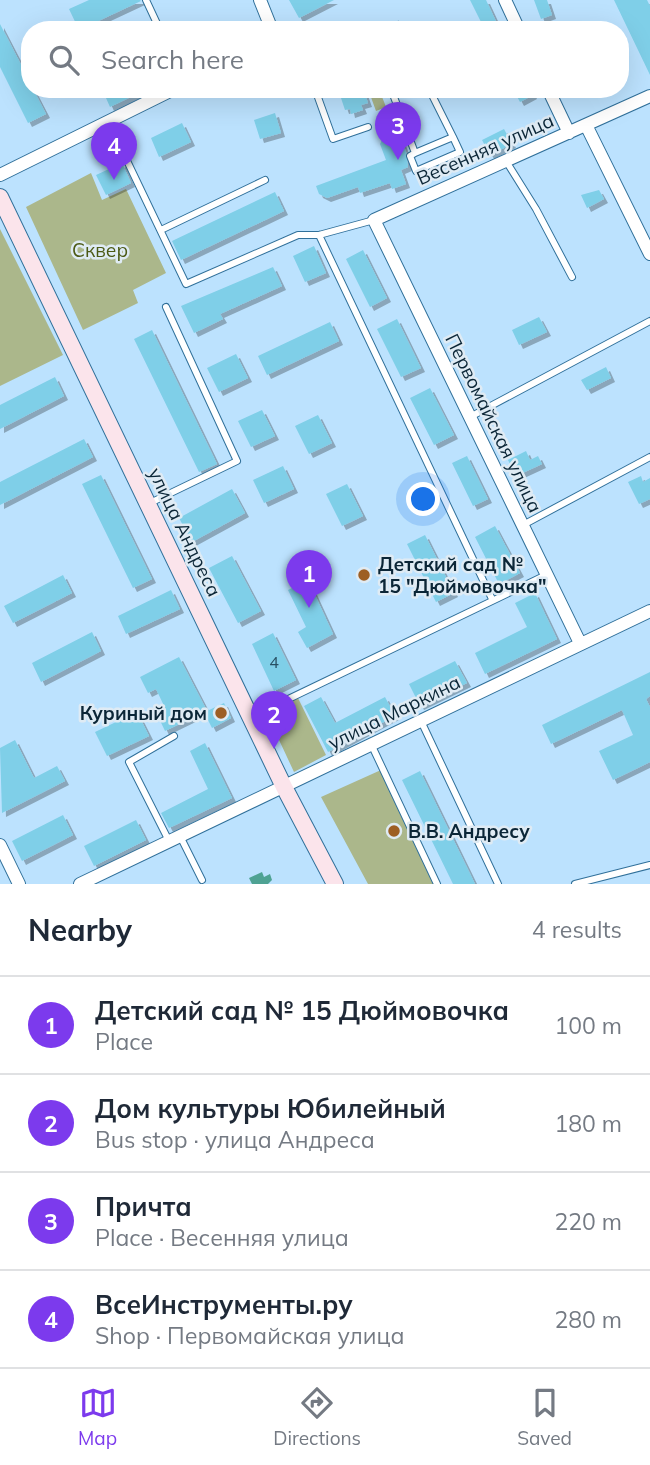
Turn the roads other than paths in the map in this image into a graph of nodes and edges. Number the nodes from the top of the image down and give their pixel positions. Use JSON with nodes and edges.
{"nodes":[{"id":1,"x":146,"y":0,"type":"edge"},
{"id":2,"x":260,"y":0,"type":"edge"},
{"id":3,"x":505,"y":0,"type":"edge"},
{"id":4,"x":156,"y":21,"type":"edge"},
{"id":5,"x":268,"y":21,"type":"edge"},
{"id":6,"x":515,"y":21,"type":"edge"},
{"id":7,"x":650,"y":96,"type":"edge"},
{"id":8,"x":155,"y":98,"type":"edge"},
{"id":9,"x":318,"y":98,"type":"edge"},
{"id":10,"x":394,"y":98,"type":"edge"},
{"id":11,"x":434,"y":98,"type":"edge"},
{"id":12,"x":552,"y":98,"type":"edge"},
{"id":13,"x":108,"y":121,"type":"junction"},
{"id":14,"x":586,"y":125,"type":"junction"},
{"id":15,"x":368,"y":127,"type":"dead end"},
{"id":16,"x":569,"y":133,"type":"junction"},
{"id":17,"x":453,"y":137,"type":"junction"},
{"id":18,"x":415,"y":153,"type":"junction"},
{"id":19,"x":506,"y":161,"type":"junction"},
{"id":20,"x":0,"y":175,"type":"edge"},
{"id":21,"x":265,"y":180,"type":"dead end"},
{"id":22,"x":0,"y":197,"type":"edge"},
{"id":23,"x":374,"y":220,"type":"junction"},
{"id":24,"x":161,"y":230,"type":"junction"},
{"id":25,"x":319,"y":234,"type":"junction"},
{"id":26,"x":650,"y":254,"type":"edge"},
{"id":27,"x":572,"y":277,"type":"dead end"},
{"id":28,"x":166,"y":307,"type":"dead end"},
{"id":29,"x":650,"y":321,"type":"edge"},
{"id":30,"x":470,"y":417,"type":"junction"},
{"id":31,"x":650,"y":457,"type":"edge"},
{"id":32,"x":148,"y":504,"type":"junction"},
{"id":33,"x":523,"y":525,"type":"junction"},
{"id":34,"x":548,"y":574,"type":"junction"},
{"id":35,"x":492,"y":599,"type":"junction"},
{"id":36,"x":650,"y":611,"type":"edge"},
{"id":37,"x":580,"y":643,"type":"junction"},
{"id":38,"x":251,"y":717,"type":"junction"},
{"id":39,"x":421,"y":720,"type":"junction"},
{"id":40,"x":174,"y":736,"type":"dead end"},
{"id":41,"x":372,"y":746,"type":"junction"},
{"id":42,"x":284,"y":787,"type":"junction"},
{"id":43,"x":175,"y":839,"type":"junction"},
{"id":44,"x":0,"y":845,"type":"edge"},
{"id":45,"x":650,"y":865,"type":"edge"},
{"id":46,"x":202,"y":880,"type":"dead end"},
{"id":47,"x":19,"y":884,"type":"edge"},
{"id":48,"x":80,"y":884,"type":"edge"},
{"id":49,"x":335,"y":884,"type":"edge"},
{"id":50,"x":437,"y":884,"type":"edge"},
{"id":51,"x":498,"y":884,"type":"edge"},
{"id":52,"x":575,"y":884,"type":"edge"}],
"edges":[{"from":1,"to":4,"type":"lane"},
{"from":2,"to":5,"type":"street"},
{"from":3,"to":6,"type":"street"},
{"from":7,"to":14,"type":"street","name":"Весенняя улица"},
{"from":8,"to":13,"type":"street"},
{"from":9,"to":15,"type":"lane"},
{"from":10,"to":18,"type":"lane"},
{"from":11,"to":17,"type":"lane"},
{"from":12,"to":16,"type":"street"},
{"from":13,"to":20,"type":"street"},
{"from":13,"to":24,"type":"lane"},
{"from":14,"to":16,"type":"street","name":"Весенняя улица"},
{"from":14,"to":26,"type":"street"},
{"from":16,"to":19,"type":"street","name":"Весенняя улица"},
{"from":17,"to":18,"type":"lane"},
{"from":17,"to":18,"type":"lane"},
{"from":19,"to":23,"type":"street","name":"Весенняя улица"},
{"from":19,"to":27,"type":"lane"},
{"from":21,"to":24,"type":"lane"},
{"from":22,"to":32,"type":"street","name":"улица Андреса"},
{"from":23,"to":25,"type":"lane"},
{"from":23,"to":30,"type":"street","name":"Первомайская улица"},
{"from":24,"to":25,"type":"lane"},
{"from":25,"to":35,"type":"lane"},
{"from":28,"to":32,"type":"lane"},
{"from":29,"to":30,"type":"lane"},
{"from":30,"to":33,"type":"street","name":"Первомайская улица"},
{"from":31,"to":33,"type":"lane"},
{"from":32,"to":38,"type":"street","name":"улица Андреса"},
{"from":33,"to":34,"type":"street","name":"Первомайская улица"},
{"from":34,"to":35,"type":"lane"},
{"from":34,"to":37,"type":"street","name":"Первомайская улица"},
{"from":35,"to":38,"type":"lane"},
{"from":36,"to":37,"type":"street","name":"улица Маркина"},
{"from":37,"to":39,"type":"street","name":"улица Маркина"},
{"from":38,"to":42,"type":"street","name":"улица Андреса"},
{"from":39,"to":41,"type":"street","name":"улица Маркина"},
{"from":39,"to":51,"type":"lane"},
{"from":40,"to":43,"type":"lane"},
{"from":41,"to":42,"type":"street","name":"улица Маркина"},
{"from":41,"to":50,"type":"lane"},
{"from":42,"to":43,"type":"street","name":"улица Маркина"},
{"from":42,"to":49,"type":"street","name":"улица Андреса"},
{"from":43,"to":46,"type":"lane"},
{"from":43,"to":48,"type":"street","name":"улица Маркина"},
{"from":44,"to":47,"type":"street"},
{"from":45,"to":52,"type":"lane"}]}
